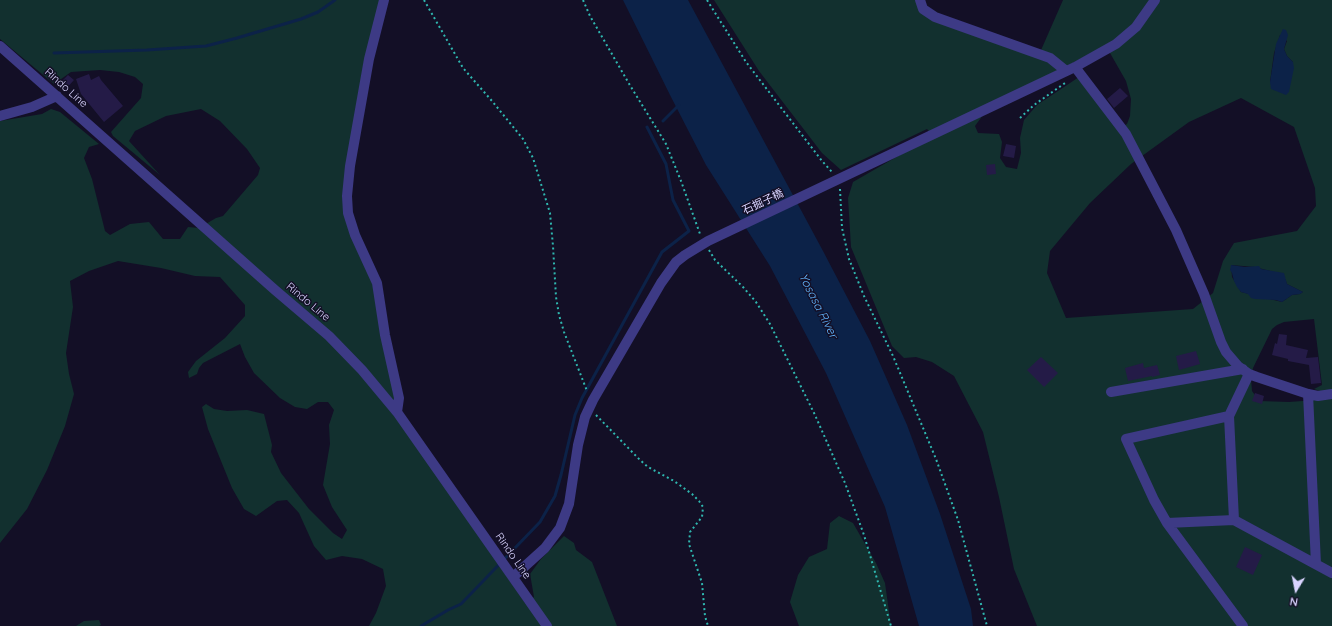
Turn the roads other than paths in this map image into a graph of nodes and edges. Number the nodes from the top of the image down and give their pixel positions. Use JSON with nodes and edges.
{"nodes":[{"id":1,"x":384,"y":0,"type":"edge"},
{"id":2,"x":920,"y":0,"type":"edge"},
{"id":3,"x":1155,"y":0,"type":"edge"},
{"id":4,"x":0,"y":46,"type":"edge"},
{"id":5,"x":1071,"y":69,"type":"junction"},
{"id":6,"x":57,"y":96,"type":"junction"},
{"id":7,"x":0,"y":116,"type":"edge"},
{"id":8,"x":1246,"y":372,"type":"junction"},
{"id":9,"x":1111,"y":392,"type":"dead end"},
{"id":10,"x":1308,"y":394,"type":"junction"},
{"id":11,"x":1332,"y":394,"type":"edge"},
{"id":12,"x":397,"y":412,"type":"junction"},
{"id":13,"x":1229,"y":416,"type":"junction"},
{"id":14,"x":1234,"y":520,"type":"junction"},
{"id":15,"x":1167,"y":523,"type":"junction"},
{"id":16,"x":1316,"y":564,"type":"junction"},
{"id":17,"x":1332,"y":573,"type":"edge"},
{"id":18,"x":513,"y":577,"type":"junction"},
{"id":19,"x":547,"y":626,"type":"edge"},
{"id":20,"x":1243,"y":626,"type":"edge"}],
"edges":[{"from":1,"to":12,"type":"street"},
{"from":2,"to":5,"type":"street"},
{"from":3,"to":5,"type":"street","name":"石掘子橋"},
{"from":4,"to":6,"type":"street","name":"Rindo Line"},
{"from":5,"to":8,"type":"street"},
{"from":5,"to":18,"type":"street","name":"石掘子橋"},
{"from":6,"to":7,"type":"street"},
{"from":6,"to":12,"type":"street","name":"Rindo Line"},
{"from":8,"to":9,"type":"street"},
{"from":8,"to":10,"type":"street"},
{"from":8,"to":13,"type":"street"},
{"from":10,"to":11,"type":"street"},
{"from":10,"to":16,"type":"street"},
{"from":12,"to":18,"type":"street","name":"Rindo Line"},
{"from":13,"to":14,"type":"street"},
{"from":13,"to":15,"type":"street"},
{"from":14,"to":15,"type":"street"},
{"from":14,"to":16,"type":"street"},
{"from":15,"to":20,"type":"street"},
{"from":16,"to":17,"type":"street"},
{"from":18,"to":19,"type":"street","name":"Rindo Line"}]}
